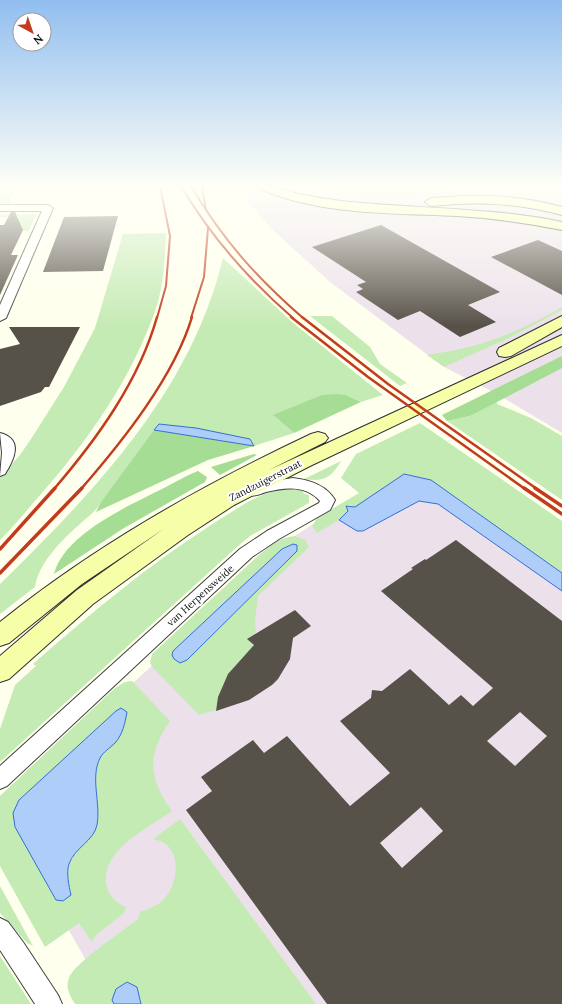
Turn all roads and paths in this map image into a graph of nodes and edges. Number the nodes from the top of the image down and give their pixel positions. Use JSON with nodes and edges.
{"nodes":[{"id":1,"x":37,"y":233,"type":"edge"},
{"id":2,"x":0,"y":318,"type":"edge"},
{"id":3,"x":562,"y":321,"type":"edge"},
{"id":4,"x":562,"y":340,"type":"edge"},
{"id":5,"x":0,"y":437,"type":"edge"},
{"id":6,"x":0,"y":471,"type":"edge"},
{"id":7,"x":227,"y":500,"type":"junction"},
{"id":8,"x":0,"y":636,"type":"edge"},
{"id":9,"x":0,"y":671,"type":"edge"},
{"id":10,"x":0,"y":779,"type":"edge"},
{"id":11,"x":0,"y":930,"type":"edge"},
{"id":12,"x":49,"y":1004,"type":"edge"}],
"edges":[{"from":1,"to":2,"type":"street"},
{"from":3,"to":8,"type":"main road","name":"Zandzuigerstraat"},
{"from":4,"to":7,"type":"main road","name":"Zandzuigerstraat"},
{"from":5,"to":6,"type":"street"},
{"from":7,"to":9,"type":"main road","name":"Zandzuigerstraat"},
{"from":7,"to":10,"type":"street","name":"van Herpensweide"},
{"from":11,"to":12,"type":"street"}]}
